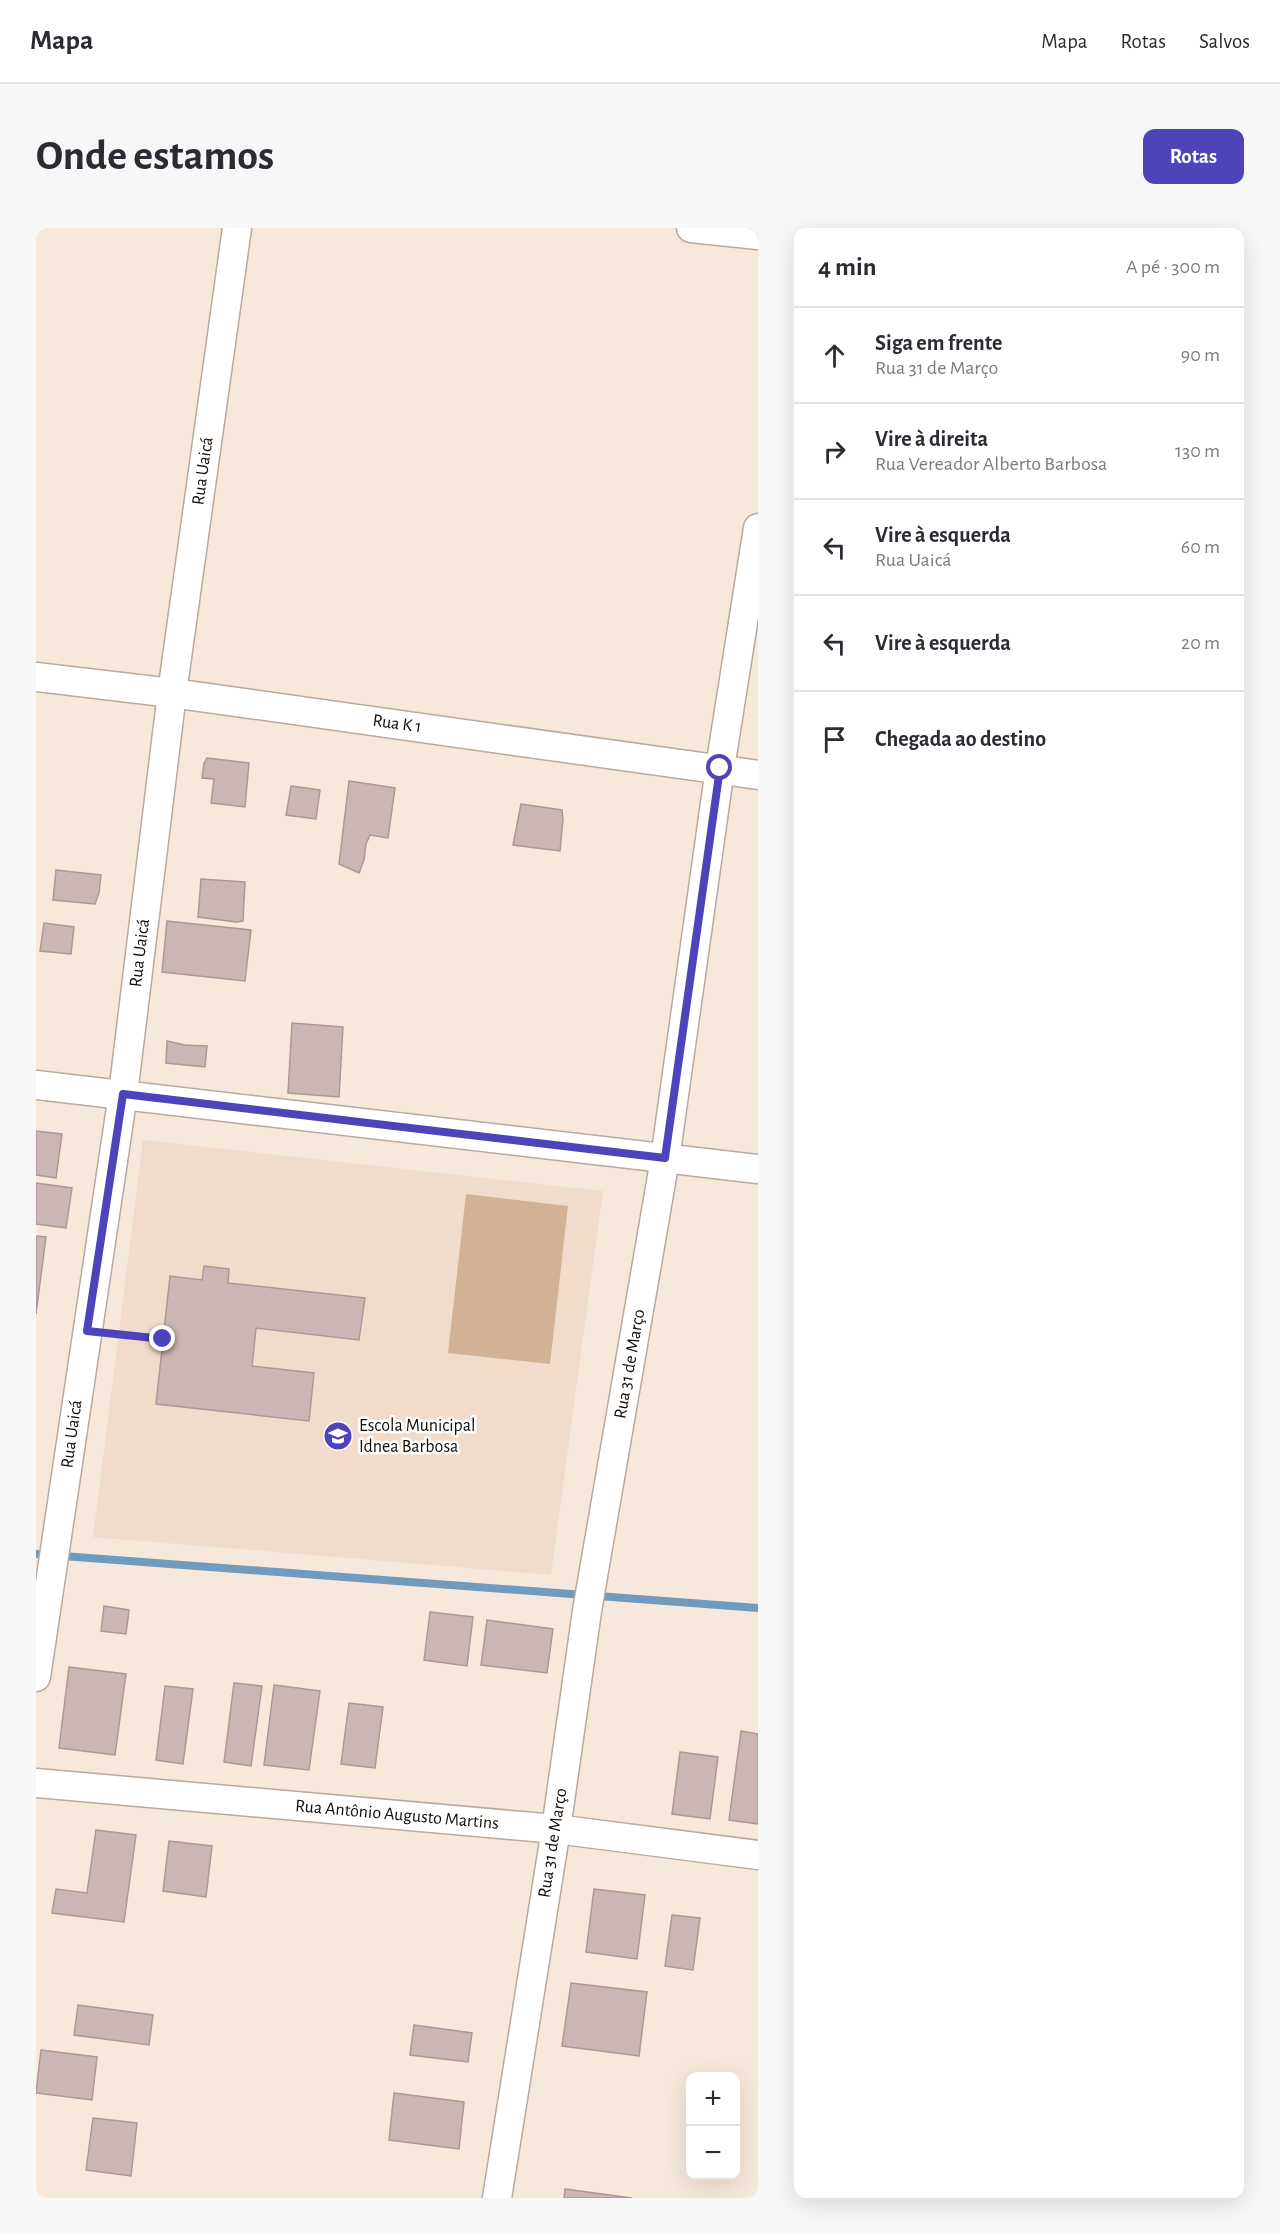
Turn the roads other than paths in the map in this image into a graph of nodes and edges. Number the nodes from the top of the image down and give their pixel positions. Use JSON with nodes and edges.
{"nodes":[{"id":1,"x":237,"y":228,"type":"edge"},
{"id":2,"x":691,"y":228,"type":"edge"},
{"id":3,"x":758,"y":235,"type":"edge"},
{"id":4,"x":758,"y":528,"type":"edge"},
{"id":5,"x":36,"y":677,"type":"edge"},
{"id":6,"x":172,"y":693,"type":"junction"},
{"id":7,"x":720,"y":768,"type":"junction"},
{"id":8,"x":758,"y":775,"type":"edge"},
{"id":9,"x":36,"y":1085,"type":"edge"},
{"id":10,"x":123,"y":1094,"type":"junction"},
{"id":11,"x":665,"y":1158,"type":"junction"},
{"id":12,"x":758,"y":1169,"type":"edge"},
{"id":13,"x":36,"y":1677,"type":"edge"},
{"id":14,"x":36,"y":1783,"type":"edge"},
{"id":15,"x":556,"y":1829,"type":"junction"},
{"id":16,"x":758,"y":1855,"type":"edge"},
{"id":17,"x":497,"y":2198,"type":"edge"}],
"edges":[{"from":1,"to":6,"type":"street","name":"Rua Uaicá"},
{"from":2,"to":3,"type":"street"},
{"from":4,"to":7,"type":"street","name":"Rua 31 de Março"},
{"from":5,"to":6,"type":"street","name":"Rua K 1"},
{"from":6,"to":7,"type":"street","name":"Rua K 1"},
{"from":6,"to":10,"type":"street","name":"Rua Uaicá"},
{"from":7,"to":8,"type":"street","name":"Rua K 1"},
{"from":7,"to":11,"type":"street","name":"Rua 31 de Março"},
{"from":9,"to":10,"type":"street"},
{"from":10,"to":11,"type":"street"},
{"from":10,"to":13,"type":"street","name":"Rua Uaicá"},
{"from":11,"to":12,"type":"street"},
{"from":11,"to":15,"type":"street","name":"Rua 31 de Março"},
{"from":14,"to":15,"type":"street","name":"Rua Antônio Augusto Martins"},
{"from":15,"to":16,"type":"street","name":"Rua Antônio Augusto Martins"},
{"from":15,"to":17,"type":"street","name":"Rua 31 de Março"}]}
